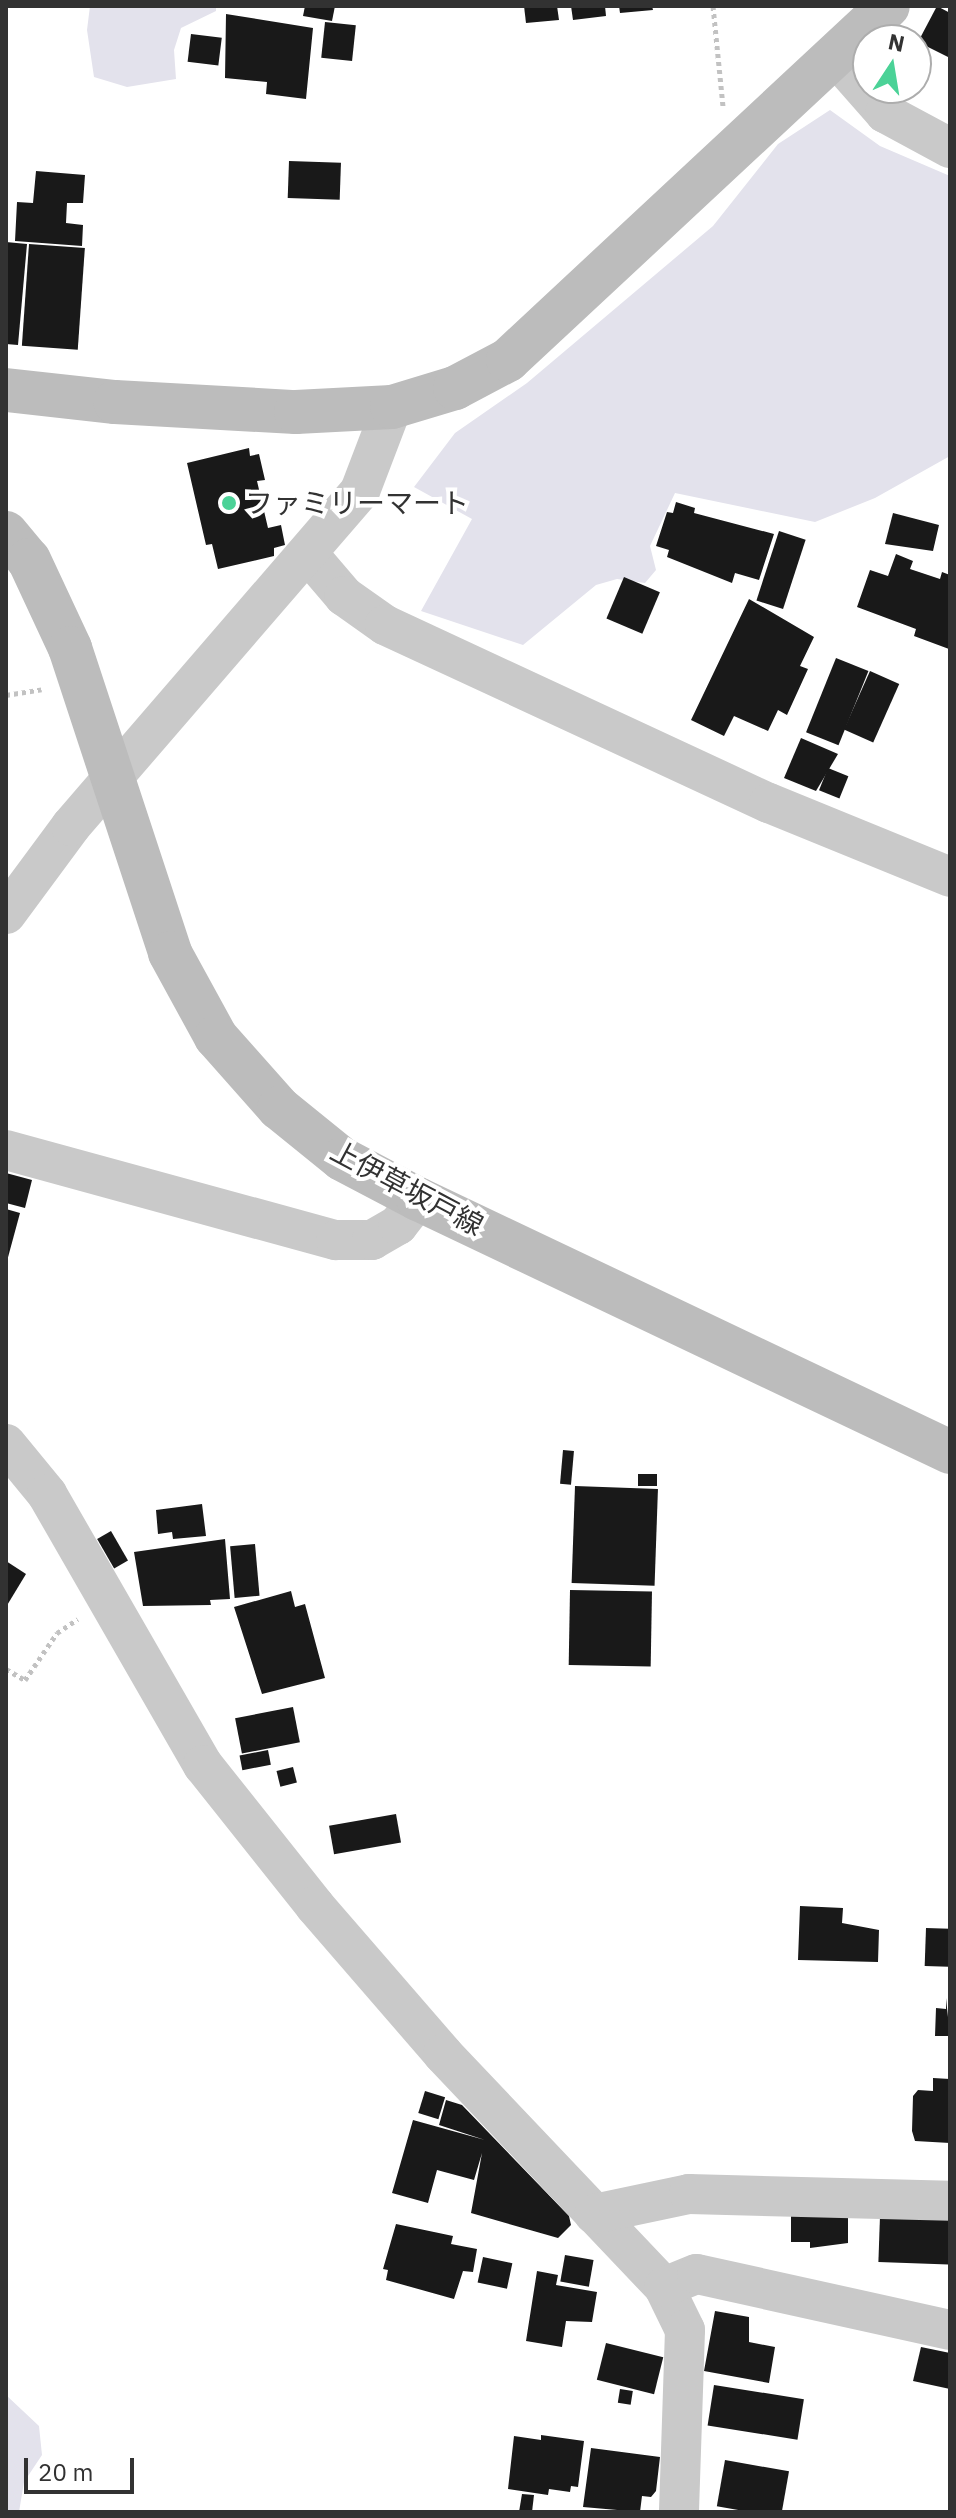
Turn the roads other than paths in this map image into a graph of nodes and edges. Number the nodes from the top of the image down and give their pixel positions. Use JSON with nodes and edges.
{"nodes":[{"id":1,"x":888,"y":6,"type":"edge"},
{"id":2,"x":835,"y":56,"type":"junction"},
{"id":3,"x":950,"y":148,"type":"edge"},
{"id":4,"x":6,"y":390,"type":"edge"},
{"id":5,"x":392,"y":407,"type":"junction"},
{"id":6,"x":6,"y":533,"type":"edge"},
{"id":7,"x":309,"y":555,"type":"junction"},
{"id":8,"x":116,"y":779,"type":"junction"},
{"id":9,"x":950,"y":877,"type":"edge"},
{"id":10,"x":6,"y":914,"type":"edge"},
{"id":11,"x":6,"y":1150,"type":"edge"},
{"id":12,"x":418,"y":1199,"type":"junction"},
{"id":13,"x":6,"y":1444,"type":"edge"},
{"id":14,"x":950,"y":1452,"type":"edge"},
{"id":15,"x":950,"y":2201,"type":"edge"},
{"id":16,"x":594,"y":2214,"type":"junction"},
{"id":17,"x":664,"y":2287,"type":"junction"},
{"id":18,"x":950,"y":2330,"type":"edge"},
{"id":19,"x":679,"y":2512,"type":"edge"}],
"edges":[{"from":1,"to":2,"type":"main road"},
{"from":2,"to":3,"type":"street"},
{"from":2,"to":5,"type":"main road"},
{"from":4,"to":5,"type":"main road"},
{"from":5,"to":7,"type":"street"},
{"from":6,"to":8,"type":"main road","name":"上伊草坂戸線"},
{"from":7,"to":8,"type":"street"},
{"from":7,"to":9,"type":"street"},
{"from":8,"to":10,"type":"street"},
{"from":8,"to":12,"type":"main road","name":"上伊草坂戸線"},
{"from":11,"to":12,"type":"street"},
{"from":12,"to":14,"type":"main road","name":"上伊草坂戸線"},
{"from":13,"to":16,"type":"street"},
{"from":15,"to":16,"type":"street"},
{"from":16,"to":17,"type":"street"},
{"from":17,"to":18,"type":"street"},
{"from":17,"to":19,"type":"street"}]}
